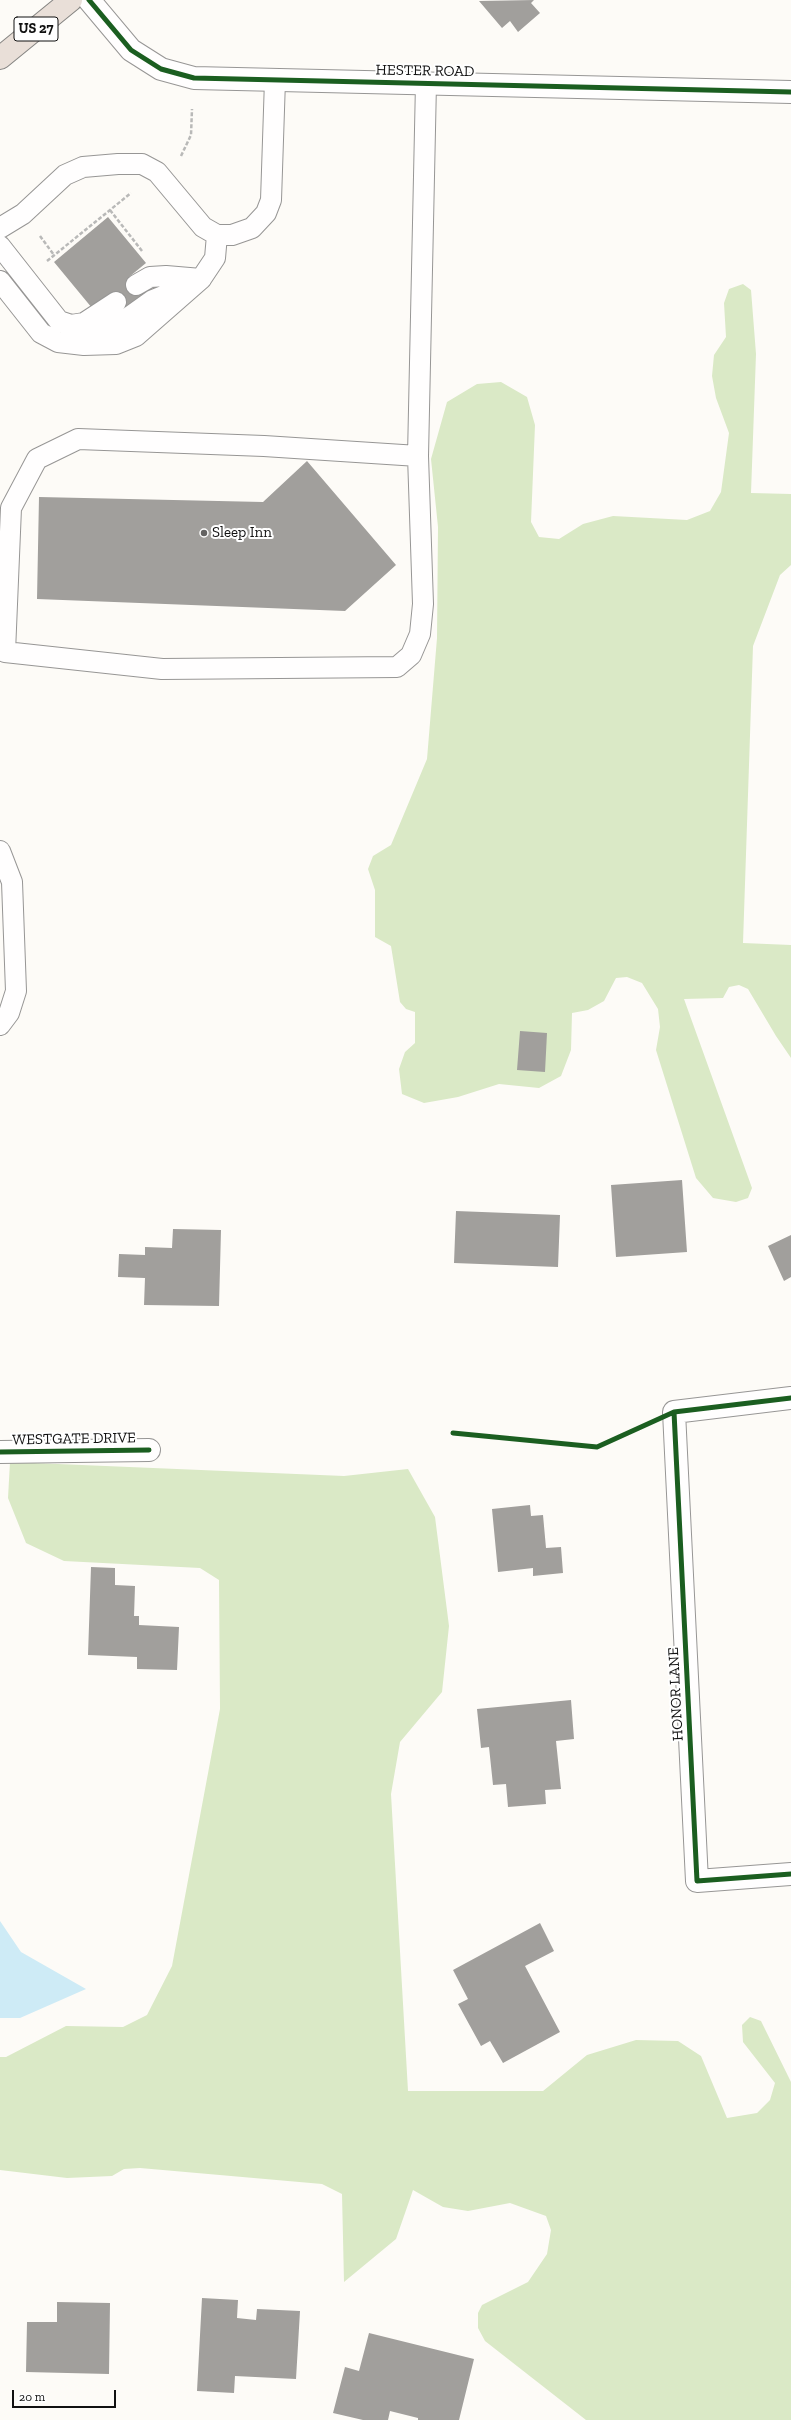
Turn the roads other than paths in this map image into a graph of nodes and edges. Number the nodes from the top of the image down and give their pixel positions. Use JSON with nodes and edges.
{"nodes":[{"id":1,"x":71,"y":0,"type":"edge"},
{"id":2,"x":89,"y":0,"type":"edge"},
{"id":3,"x":1,"y":54,"type":"edge"},
{"id":4,"x":275,"y":80,"type":"junction"},
{"id":5,"x":426,"y":83,"type":"junction"},
{"id":6,"x":791,"y":92,"type":"edge"},
{"id":7,"x":0,"y":228,"type":"edge"},
{"id":8,"x":217,"y":235,"type":"junction"},
{"id":9,"x":0,"y":246,"type":"edge"},
{"id":10,"x":201,"y":279,"type":"junction"},
{"id":11,"x":0,"y":281,"type":"edge"},
{"id":12,"x":136,"y":285,"type":"dead end"},
{"id":13,"x":116,"y":302,"type":"dead end"},
{"id":14,"x":71,"y":325,"type":"junction"},
{"id":15,"x":418,"y":456,"type":"junction"},
{"id":16,"x":0,"y":851,"type":"edge"},
{"id":17,"x":0,"y":1025,"type":"edge"},
{"id":18,"x":791,"y":1398,"type":"edge"},
{"id":19,"x":149,"y":1450,"type":"dead end"},
{"id":20,"x":0,"y":1452,"type":"edge"},
{"id":21,"x":791,"y":1874,"type":"edge"}],
"edges":[{"from":1,"to":3,"type":"highway","number":"US 27"},
{"from":2,"to":4,"type":"street","name":"HESTER ROAD"},
{"from":4,"to":5,"type":"street","name":"HESTER ROAD"},
{"from":4,"to":8,"type":"lane"},
{"from":5,"to":6,"type":"street","name":"HESTER ROAD"},
{"from":5,"to":15,"type":"lane"},
{"from":7,"to":8,"type":"lane"},
{"from":8,"to":10,"type":"lane"},
{"from":9,"to":14,"type":"lane"},
{"from":10,"to":11,"type":"lane"},
{"from":10,"to":12,"type":"lane"},
{"from":10,"to":14,"type":"lane"},
{"from":13,"to":14,"type":"lane"},
{"from":15,"to":15,"type":"lane"},
{"from":16,"to":17,"type":"lane"},
{"from":18,"to":21,"type":"street","name":"HONOR LANE"},
{"from":19,"to":20,"type":"street","name":"WESTGATE DRIVE"}]}
